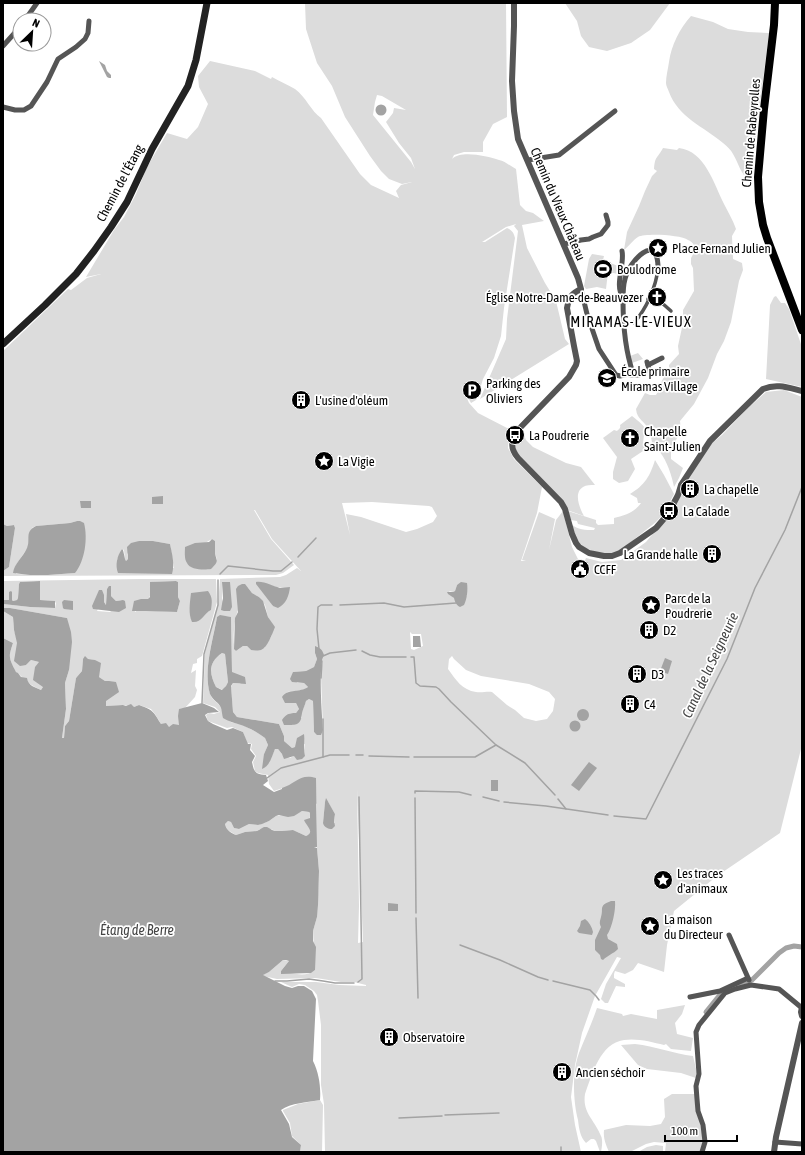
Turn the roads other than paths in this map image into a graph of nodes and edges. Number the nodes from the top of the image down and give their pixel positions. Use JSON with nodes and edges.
{"nodes":[{"id":1,"x":37,"y":3,"type":"edge"},
{"id":2,"x":207,"y":3,"type":"edge"},
{"id":3,"x":514,"y":3,"type":"edge"},
{"id":4,"x":775,"y":3,"type":"edge"},
{"id":5,"x":31,"y":12,"type":"edge"},
{"id":6,"x":88,"y":22,"type":"dead end"},
{"id":7,"x":12,"y":36,"type":"edge"},
{"id":8,"x":3,"y":46,"type":"edge"},
{"id":9,"x":3,"y":107,"type":"edge"},
{"id":10,"x":616,"y":111,"type":"dead end"},
{"id":11,"x":528,"y":160,"type":"junction"},
{"id":12,"x":606,"y":215,"type":"dead end"},
{"id":13,"x":564,"y":244,"type":"junction"},
{"id":14,"x":622,"y":251,"type":"dead end"},
{"id":15,"x":658,"y":268,"type":"joint"},
{"id":16,"x":582,"y":289,"type":"junction"},
{"id":17,"x":623,"y":298,"type":"junction"},
{"id":18,"x":648,"y":300,"type":"junction"},
{"id":19,"x":671,"y":311,"type":"dead end"},
{"id":20,"x":634,"y":323,"type":"dead end"},
{"id":21,"x":802,"y":330,"type":"edge"},
{"id":22,"x":3,"y":344,"type":"edge"},
{"id":23,"x":662,"y":358,"type":"dead end"},
{"id":24,"x":625,"y":375,"type":"junction"},
{"id":25,"x":802,"y":391,"type":"edge"},
{"id":26,"x":729,"y":935,"type":"dead end"},
{"id":27,"x":748,"y":978,"type":"junction"},
{"id":28,"x":751,"y":986,"type":"junction"},
{"id":29,"x":690,"y":997,"type":"dead end"},
{"id":30,"x":802,"y":1008,"type":"edge"},
{"id":31,"x":802,"y":1016,"type":"edge"},
{"id":32,"x":802,"y":1023,"type":"edge"},
{"id":33,"x":775,"y":1142,"type":"junction"},
{"id":34,"x":802,"y":1144,"type":"edge"},
{"id":35,"x":702,"y":1152,"type":"edge"},
{"id":36,"x":774,"y":1152,"type":"edge"}],
"edges":[{"from":1,"to":5,"type":"street"},
{"from":2,"to":22,"type":"main road","name":"Chemin de l’Étang"},
{"from":3,"to":11,"type":"street","name":"Chemin du Vieux Château"},
{"from":4,"to":21,"type":"main road","name":"Chemin de Rabeyrolles"},
{"from":6,"to":9,"type":"street"},
{"from":7,"to":8,"type":"street"},
{"from":10,"to":11,"type":"street"},
{"from":11,"to":13,"type":"street","name":"Chemin du Vieux Château"},
{"from":12,"to":13,"type":"street"},
{"from":13,"to":16,"type":"street","name":"Chemin du Vieux Château"},
{"from":14,"to":17,"type":"street"},
{"from":15,"to":17,"type":"street"},
{"from":15,"to":18,"type":"street"},
{"from":16,"to":24,"type":"street"},
{"from":16,"to":25,"type":"street"},
{"from":17,"to":24,"type":"street"},
{"from":18,"to":19,"type":"street"},
{"from":18,"to":20,"type":"street"},
{"from":23,"to":24,"type":"street"},
{"from":26,"to":27,"type":"street"},
{"from":27,"to":28,"type":"street"},
{"from":27,"to":29,"type":"street"},
{"from":28,"to":30,"type":"street"},
{"from":28,"to":35,"type":"street"},
{"from":30,"to":31,"type":"street"},
{"from":32,"to":33,"type":"street"},
{"from":33,"to":34,"type":"street"},
{"from":33,"to":36,"type":"street"}]}
